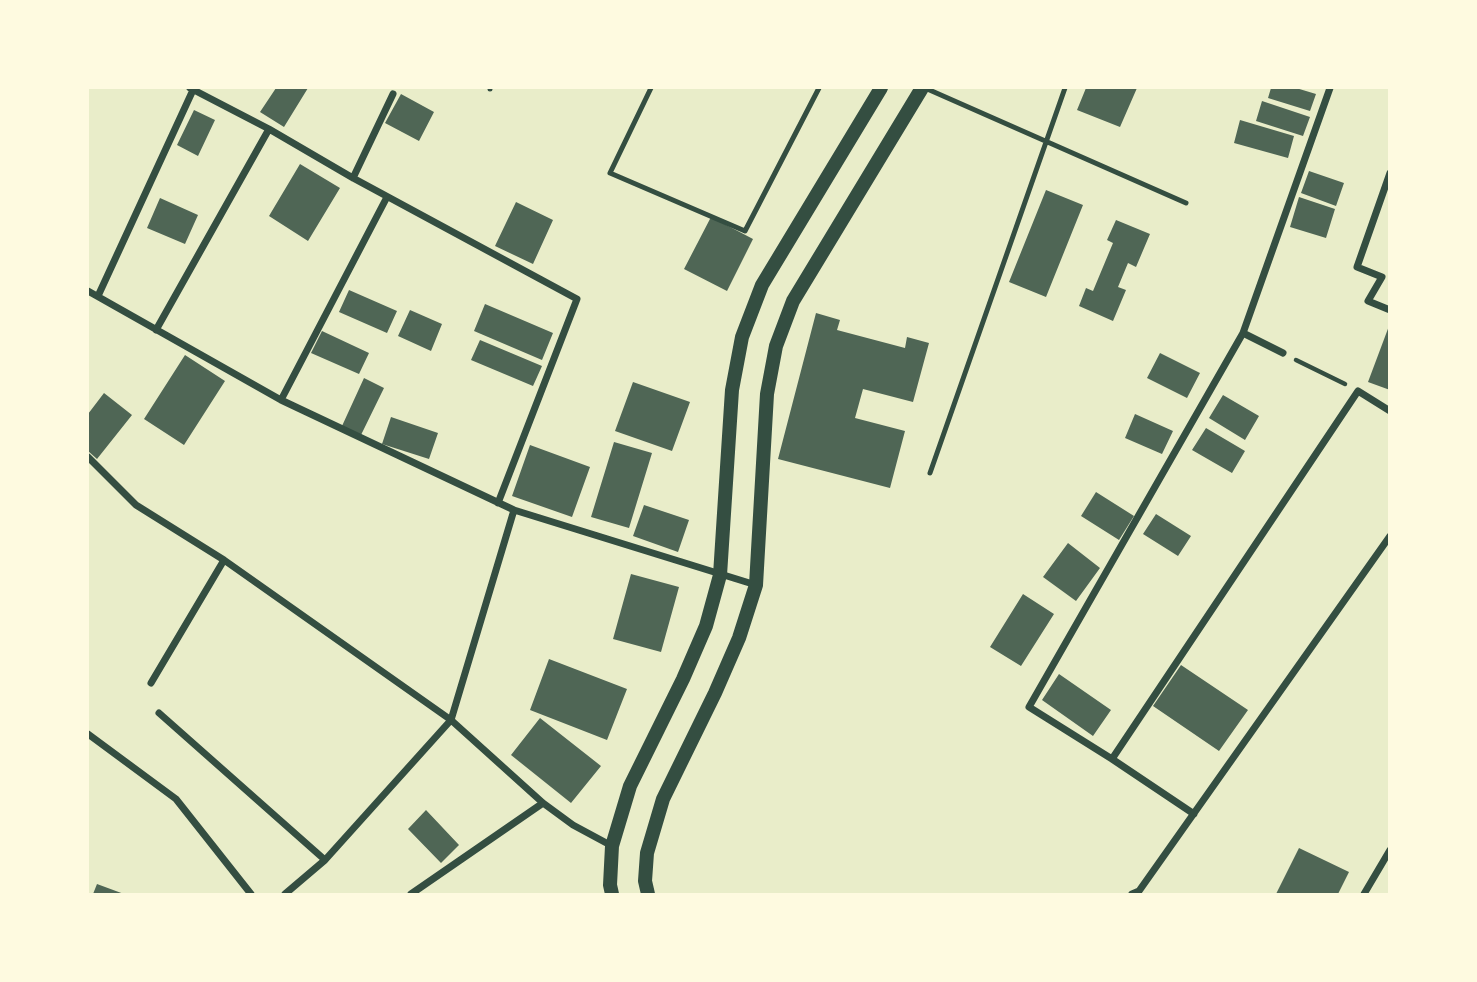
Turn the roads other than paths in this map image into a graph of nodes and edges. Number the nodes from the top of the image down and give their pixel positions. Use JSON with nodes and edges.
{"nodes":[{"id":1,"x":651,"y":88,"type":"edge"},
{"id":2,"x":819,"y":88,"type":"edge"},
{"id":3,"x":881,"y":88,"type":"edge"},
{"id":4,"x":923,"y":88,"type":"edge"},
{"id":5,"x":1065,"y":88,"type":"edge"},
{"id":6,"x":1329,"y":88,"type":"edge"},
{"id":7,"x":191,"y":89,"type":"edge"},
{"id":8,"x":393,"y":94,"type":"dead end"},
{"id":9,"x":269,"y":129,"type":"junction"},
{"id":10,"x":1045,"y":139,"type":"junction"},
{"id":11,"x":1390,"y":173,"type":"edge"},
{"id":12,"x":353,"y":178,"type":"junction"},
{"id":13,"x":387,"y":197,"type":"junction"},
{"id":14,"x":1186,"y":203,"type":"dead end"},
{"id":15,"x":88,"y":291,"type":"edge"},
{"id":16,"x":97,"y":296,"type":"junction"},
{"id":17,"x":1390,"y":310,"type":"edge"},
{"id":18,"x":156,"y":330,"type":"junction"},
{"id":19,"x":1243,"y":333,"type":"junction"},
{"id":20,"x":1283,"y":353,"type":"road end"},
{"id":21,"x":281,"y":400,"type":"junction"},
{"id":22,"x":1390,"y":411,"type":"edge"},
{"id":23,"x":88,"y":457,"type":"edge"},
{"id":24,"x":930,"y":473,"type":"dead end"},
{"id":25,"x":498,"y":503,"type":"junction"},
{"id":26,"x":514,"y":510,"type":"junction"},
{"id":27,"x":1390,"y":536,"type":"edge"},
{"id":28,"x":224,"y":561,"type":"junction"},
{"id":29,"x":720,"y":575,"type":"junction"},
{"id":30,"x":756,"y":585,"type":"junction"},
{"id":31,"x":151,"y":683,"type":"dead end"},
{"id":32,"x":159,"y":713,"type":"dead end"},
{"id":33,"x":451,"y":720,"type":"junction"},
{"id":34,"x":88,"y":734,"type":"edge"},
{"id":35,"x":1112,"y":759,"type":"junction"},
{"id":36,"x":543,"y":803,"type":"junction"},
{"id":37,"x":1194,"y":814,"type":"junction"},
{"id":38,"x":612,"y":846,"type":"junction"},
{"id":39,"x":1390,"y":850,"type":"edge"},
{"id":40,"x":325,"y":860,"type":"junction"},
{"id":41,"x":251,"y":894,"type":"edge"},
{"id":42,"x":285,"y":894,"type":"edge"},
{"id":43,"x":411,"y":894,"type":"edge"},
{"id":44,"x":612,"y":894,"type":"edge"},
{"id":45,"x":648,"y":894,"type":"edge"},
{"id":46,"x":1132,"y":894,"type":"edge"},
{"id":47,"x":1364,"y":894,"type":"edge"}],
"edges":[{"from":1,"to":2,"type":"lane"},
{"from":3,"to":29,"type":"main road"},
{"from":4,"to":10,"type":"lane"},
{"from":4,"to":30,"type":"main road"},
{"from":5,"to":10,"type":"lane"},
{"from":6,"to":19,"type":"street"},
{"from":7,"to":9,"type":"street"},
{"from":7,"to":16,"type":"street"},
{"from":8,"to":12,"type":"street"},
{"from":9,"to":12,"type":"street"},
{"from":9,"to":18,"type":"street"},
{"from":10,"to":14,"type":"lane"},
{"from":10,"to":24,"type":"lane"},
{"from":11,"to":17,"type":"street"},
{"from":12,"to":13,"type":"street"},
{"from":13,"to":21,"type":"street"},
{"from":13,"to":25,"type":"street"},
{"from":15,"to":16,"type":"street"},
{"from":16,"to":18,"type":"street"},
{"from":18,"to":21,"type":"street"},
{"from":19,"to":20,"type":"street"},
{"from":19,"to":35,"type":"street"},
{"from":21,"to":25,"type":"street"},
{"from":22,"to":35,"type":"street"},
{"from":23,"to":28,"type":"street"},
{"from":25,"to":26,"type":"street"},
{"from":26,"to":29,"type":"street"},
{"from":26,"to":33,"type":"street"},
{"from":27,"to":37,"type":"street"},
{"from":28,"to":31,"type":"street"},
{"from":28,"to":33,"type":"street"},
{"from":29,"to":30,"type":"street"},
{"from":29,"to":38,"type":"main road"},
{"from":30,"to":45,"type":"main road"},
{"from":32,"to":40,"type":"street"},
{"from":33,"to":36,"type":"street"},
{"from":33,"to":40,"type":"street"},
{"from":34,"to":41,"type":"street"},
{"from":35,"to":37,"type":"street"},
{"from":36,"to":38,"type":"street"},
{"from":36,"to":43,"type":"street"},
{"from":37,"to":46,"type":"street"},
{"from":38,"to":44,"type":"main road"},
{"from":39,"to":47,"type":"street"},
{"from":40,"to":42,"type":"street"}]}
